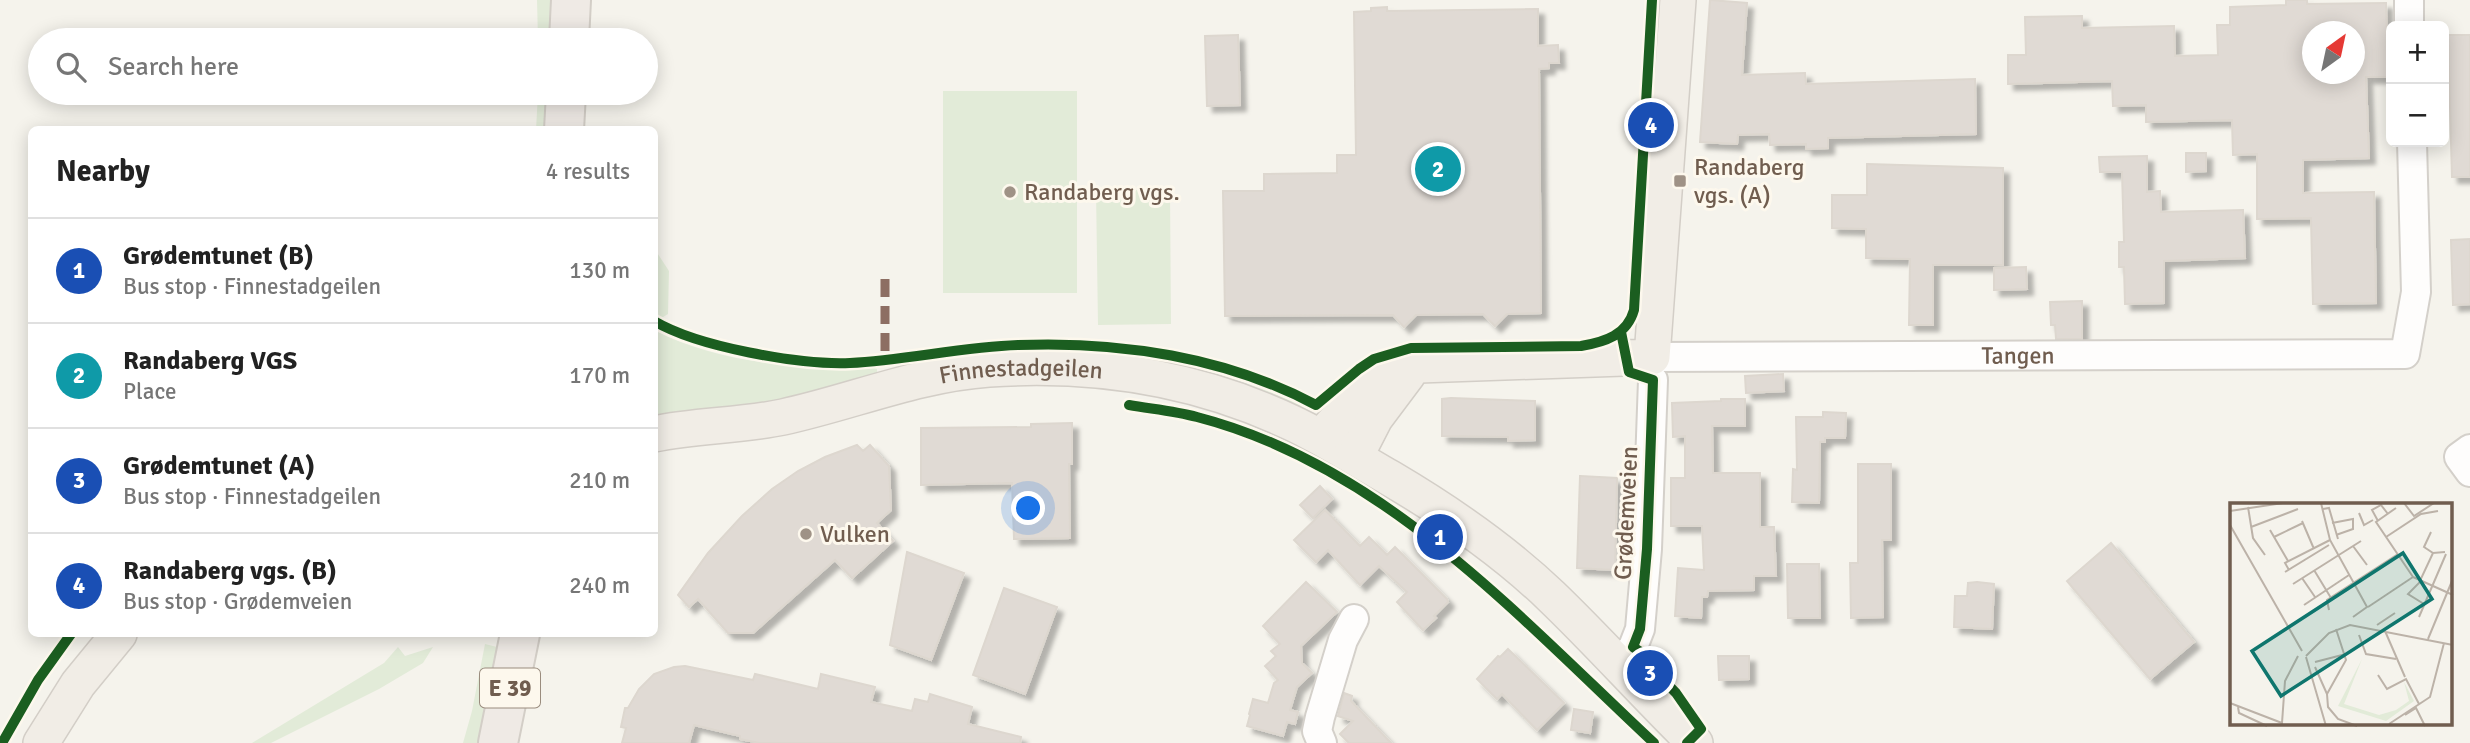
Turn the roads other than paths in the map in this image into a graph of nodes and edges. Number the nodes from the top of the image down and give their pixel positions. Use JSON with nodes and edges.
{"nodes":[{"id":1,"x":571,"y":0,"type":"edge"},
{"id":2,"x":1678,"y":0,"type":"edge"},
{"id":3,"x":2409,"y":0,"type":"edge"},
{"id":4,"x":2409,"y":21,"type":"edge"},
{"id":5,"x":570,"y":28,"type":"edge"},
{"id":6,"x":565,"y":105,"type":"edge"},
{"id":7,"x":564,"y":126,"type":"edge"},
{"id":8,"x":2412,"y":147,"type":"edge"},
{"id":9,"x":1419,"y":365,"type":"junction"},
{"id":10,"x":1653,"y":369,"type":"junction"},
{"id":11,"x":662,"y":429,"type":"edge"},
{"id":12,"x":1321,"y":437,"type":"junction"},
{"id":13,"x":1355,"y":457,"type":"junction"},
{"id":14,"x":1354,"y":619,"type":"dead end"},
{"id":15,"x":117,"y":637,"type":"edge"},
{"id":16,"x":519,"y":637,"type":"edge"},
{"id":17,"x":1618,"y":664,"type":"junction"},
{"id":18,"x":41,"y":743,"type":"edge"},
{"id":19,"x":498,"y":743,"type":"edge"},
{"id":20,"x":1322,"y":743,"type":"edge"},
{"id":21,"x":1695,"y":743,"type":"edge"}],
"edges":[{"from":1,"to":5,"type":"highway"},
{"from":2,"to":10,"type":"main road","name":"Grødemveien"},
{"from":3,"to":4,"type":"street"},
{"from":6,"to":7,"type":"highway"},
{"from":8,"to":10,"type":"street","name":"Tangen"},
{"from":9,"to":10,"type":"main road","name":"Tangen"},
{"from":9,"to":12,"type":"main road"},
{"from":9,"to":13,"type":"main road"},
{"from":10,"to":17,"type":"street","name":"Grødemveien"},
{"from":11,"to":12,"type":"main road","name":"Finnestadgeilen"},
{"from":12,"to":13,"type":"main road","name":"Finnestadgeilen"},
{"from":13,"to":17,"type":"main road","name":"Finnestadgeilen"},
{"from":14,"to":20,"type":"street"},
{"from":15,"to":18,"type":"main road"},
{"from":16,"to":19,"type":"highway","number":"E 39"},
{"from":17,"to":21,"type":"main road","name":"Finnestadgeilen"}]}
